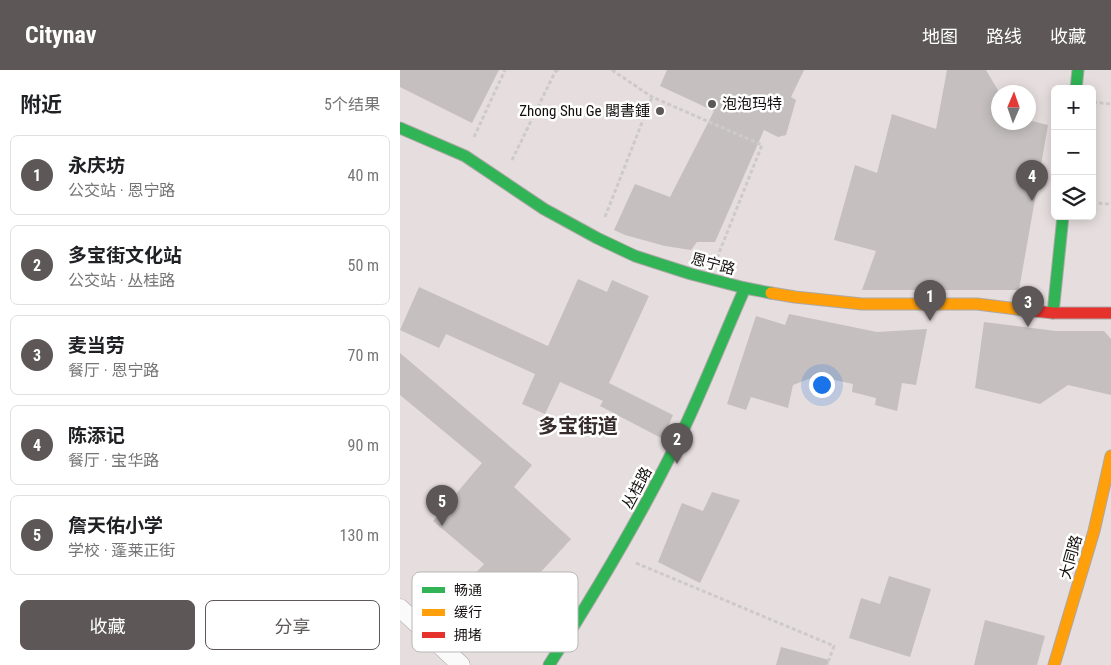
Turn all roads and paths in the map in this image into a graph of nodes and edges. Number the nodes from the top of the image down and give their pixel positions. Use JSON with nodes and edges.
{"nodes":[{"id":1,"x":505,"y":70,"type":"edge"},
{"id":2,"x":558,"y":70,"type":"edge"},
{"id":3,"x":612,"y":70,"type":"edge"},
{"id":4,"x":1078,"y":70,"type":"edge"},
{"id":5,"x":1076,"y":85,"type":"edge"},
{"id":6,"x":652,"y":97,"type":"junction"},
{"id":7,"x":1096,"y":102,"type":"edge"},
{"id":8,"x":1111,"y":104,"type":"edge"},
{"id":9,"x":400,"y":128,"type":"edge"},
{"id":10,"x":465,"y":156,"type":"junction"},
{"id":11,"x":502,"y":181,"type":"junction"},
{"id":12,"x":1096,"y":203,"type":"edge"},
{"id":13,"x":1111,"y":204,"type":"edge"},
{"id":14,"x":1063,"y":220,"type":"edge"},
{"id":15,"x":597,"y":238,"type":"junction"},
{"id":16,"x":709,"y":278,"type":"junction"},
{"id":17,"x":745,"y":288,"type":"junction"},
{"id":18,"x":1053,"y":312,"type":"junction"},
{"id":19,"x":1111,"y":314,"type":"edge"},
{"id":20,"x":1111,"y":456,"type":"edge"},
{"id":21,"x":617,"y":555,"type":"junction"},
{"id":22,"x":400,"y":608,"type":"edge"},
{"id":23,"x":412,"y":619,"type":"edge"},
{"id":24,"x":578,"y":620,"type":"edge"},
{"id":25,"x":447,"y":652,"type":"edge"},
{"id":26,"x":557,"y":652,"type":"edge"},
{"id":27,"x":461,"y":665,"type":"edge"},
{"id":28,"x":549,"y":665,"type":"edge"},
{"id":29,"x":827,"y":665,"type":"edge"},
{"id":30,"x":1054,"y":665,"type":"edge"}],
"edges":[{"from":1,"to":10,"type":"path"},
{"from":2,"to":11,"type":"path"},
{"from":3,"to":6,"type":"path"},
{"from":4,"to":5,"type":"street"},
{"from":6,"to":15,"type":"path"},
{"from":6,"to":16,"type":"path"},
{"from":7,"to":8,"type":"path"},
{"from":9,"to":10,"type":"street","name":"恩宁路"},
{"from":10,"to":11,"type":"street","name":"恩宁路"},
{"from":11,"to":15,"type":"street","name":"恩宁路"},
{"from":12,"to":13,"type":"path"},
{"from":14,"to":18,"type":"street"},
{"from":15,"to":16,"type":"street","name":"恩宁路"},
{"from":16,"to":17,"type":"street","name":"恩宁路"},
{"from":17,"to":18,"type":"street","name":"恩宁路"},
{"from":17,"to":21,"type":"street","name":"丛桂路"},
{"from":18,"to":19,"type":"street","name":"恩宁路"},
{"from":20,"to":30,"type":"street","name":"大同路"},
{"from":21,"to":24,"type":"street","name":"丛桂路"},
{"from":21,"to":29,"type":"path"},
{"from":22,"to":23,"type":"street"},
{"from":25,"to":27,"type":"street"},
{"from":26,"to":28,"type":"street","name":"丛桂路"}]}
